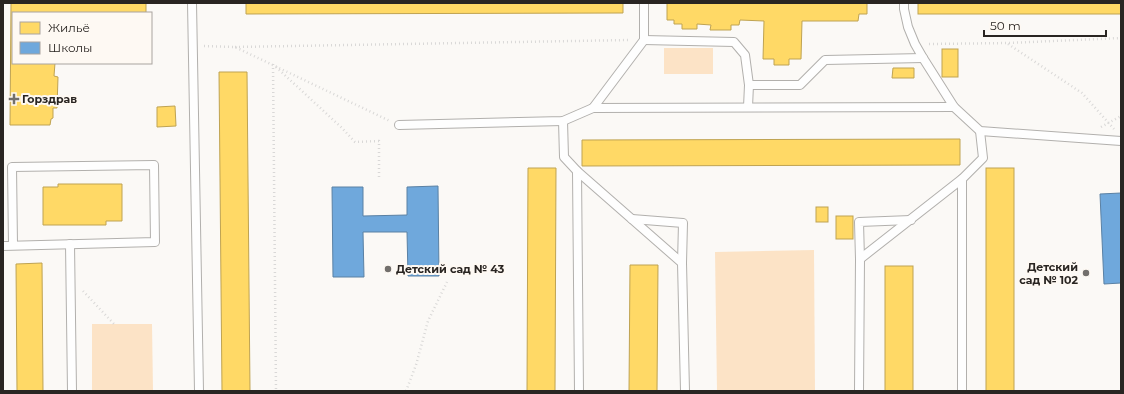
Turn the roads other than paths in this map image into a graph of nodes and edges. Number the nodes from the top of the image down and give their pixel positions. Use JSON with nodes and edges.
{"nodes":[{"id":1,"x":192,"y":3,"type":"edge"},
{"id":2,"x":644,"y":3,"type":"edge"},
{"id":3,"x":904,"y":3,"type":"edge"},
{"id":4,"x":644,"y":40,"type":"junction"},
{"id":5,"x":923,"y":58,"type":"junction"},
{"id":6,"x":749,"y":85,"type":"junction"},
{"id":7,"x":954,"y":107,"type":"junction"},
{"id":8,"x":593,"y":108,"type":"junction"},
{"id":9,"x":748,"y":108,"type":"junction"},
{"id":10,"x":563,"y":121,"type":"junction"},
{"id":11,"x":398,"y":125,"type":"road end"},
{"id":12,"x":980,"y":131,"type":"junction"},
{"id":13,"x":1121,"y":140,"type":"edge"},
{"id":14,"x":577,"y":171,"type":"junction"},
{"id":15,"x":962,"y":179,"type":"junction"},
{"id":16,"x":632,"y":219,"type":"junction"},
{"id":17,"x":911,"y":220,"type":"junction"},
{"id":18,"x":70,"y":244,"type":"junction"},
{"id":19,"x":13,"y":245,"type":"junction"},
{"id":20,"x":3,"y":246,"type":"edge"},
{"id":21,"x":860,"y":259,"type":"junction"},
{"id":22,"x":682,"y":263,"type":"junction"},
{"id":23,"x":72,"y":391,"type":"edge"},
{"id":24,"x":199,"y":391,"type":"edge"},
{"id":25,"x":578,"y":391,"type":"edge"},
{"id":26,"x":685,"y":391,"type":"edge"},
{"id":27,"x":859,"y":391,"type":"edge"},
{"id":28,"x":962,"y":391,"type":"edge"}],
"edges":[{"from":1,"to":24,"type":"lane"},
{"from":2,"to":4,"type":"lane"},
{"from":3,"to":5,"type":"lane"},
{"from":4,"to":6,"type":"lane"},
{"from":4,"to":8,"type":"lane"},
{"from":5,"to":6,"type":"lane"},
{"from":5,"to":7,"type":"lane"},
{"from":6,"to":9,"type":"lane"},
{"from":7,"to":9,"type":"lane"},
{"from":7,"to":12,"type":"lane"},
{"from":8,"to":9,"type":"lane"},
{"from":8,"to":10,"type":"lane"},
{"from":10,"to":11,"type":"lane"},
{"from":10,"to":14,"type":"lane"},
{"from":12,"to":13,"type":"lane"},
{"from":12,"to":15,"type":"lane"},
{"from":14,"to":16,"type":"lane"},
{"from":14,"to":25,"type":"lane"},
{"from":15,"to":17,"type":"lane"},
{"from":15,"to":28,"type":"lane"},
{"from":16,"to":22,"type":"lane"},
{"from":16,"to":22,"type":"lane"},
{"from":17,"to":21,"type":"lane"},
{"from":17,"to":21,"type":"lane"},
{"from":18,"to":19,"type":"lane"},
{"from":18,"to":19,"type":"lane"},
{"from":18,"to":23,"type":"lane"},
{"from":19,"to":20,"type":"lane"},
{"from":21,"to":27,"type":"lane"},
{"from":22,"to":26,"type":"lane"}]}
